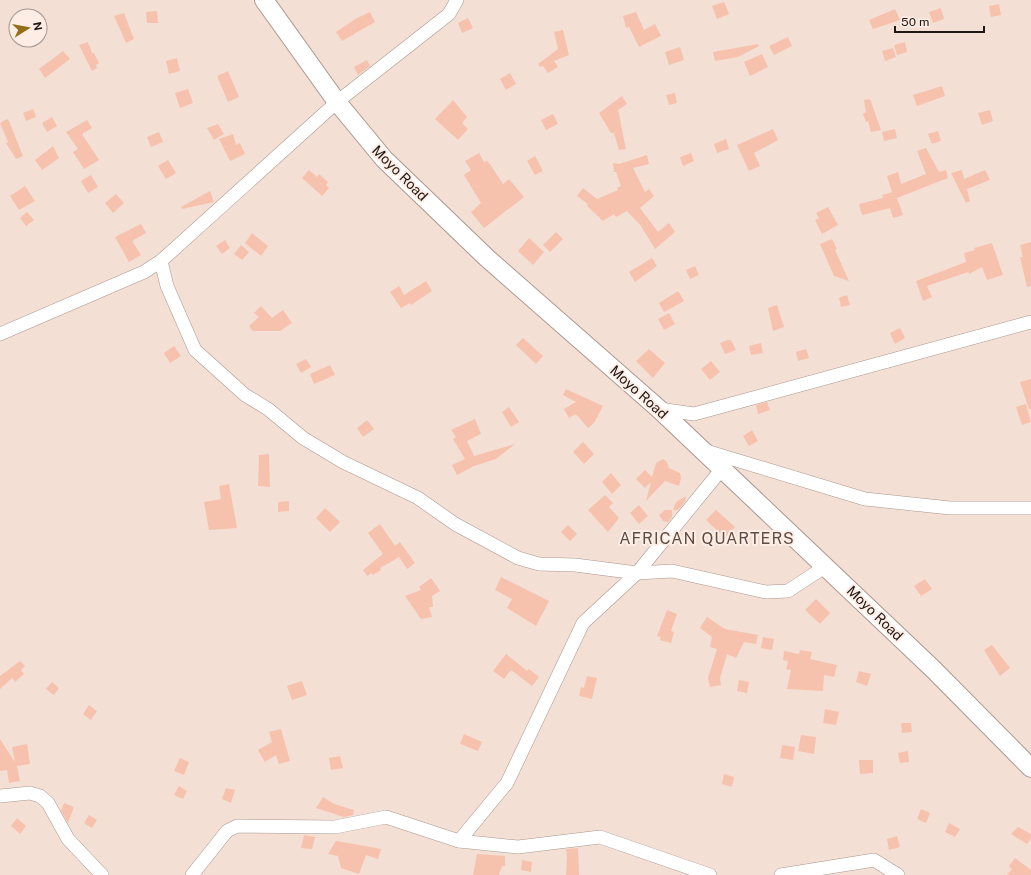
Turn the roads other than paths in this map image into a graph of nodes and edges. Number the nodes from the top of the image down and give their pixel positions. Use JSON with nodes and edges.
{"nodes":[{"id":1,"x":264,"y":0,"type":"edge"},
{"id":2,"x":457,"y":0,"type":"edge"},
{"id":3,"x":337,"y":102,"type":"junction"},
{"id":4,"x":161,"y":261,"type":"junction"},
{"id":5,"x":144,"y":272,"type":"junction"},
{"id":6,"x":167,"y":286,"type":"junction"},
{"id":7,"x":1031,"y":322,"type":"edge"},
{"id":8,"x":0,"y":334,"type":"edge"},
{"id":9,"x":659,"y":409,"type":"junction"},
{"id":10,"x":700,"y":450,"type":"junction"},
{"id":11,"x":721,"y":470,"type":"junction"},
{"id":12,"x":1031,"y":508,"type":"edge"},
{"id":13,"x":826,"y":566,"type":"junction"},
{"id":14,"x":637,"y":573,"type":"junction"},
{"id":15,"x":1031,"y":768,"type":"edge"},
{"id":16,"x":0,"y":796,"type":"edge"},
{"id":17,"x":459,"y":841,"type":"junction"},
{"id":18,"x":102,"y":875,"type":"edge"},
{"id":19,"x":192,"y":875,"type":"edge"},
{"id":20,"x":710,"y":875,"type":"edge"},
{"id":21,"x":781,"y":875,"type":"edge"},
{"id":22,"x":898,"y":875,"type":"edge"}],
"edges":[{"from":1,"to":3,"type":"main road","name":"Moyo Road"},
{"from":2,"to":3,"type":"street"},
{"from":3,"to":4,"type":"street"},
{"from":3,"to":9,"type":"main road","name":"Moyo Road"},
{"from":4,"to":5,"type":"street"},
{"from":4,"to":6,"type":"street"},
{"from":5,"to":6,"type":"street"},
{"from":5,"to":8,"type":"street"},
{"from":6,"to":14,"type":"street"},
{"from":7,"to":9,"type":"street"},
{"from":9,"to":10,"type":"main road","name":"Moyo Road"},
{"from":10,"to":11,"type":"main road","name":"Moyo Road"},
{"from":10,"to":12,"type":"street"},
{"from":11,"to":13,"type":"main road","name":"Moyo Road"},
{"from":11,"to":14,"type":"street"},
{"from":13,"to":14,"type":"street"},
{"from":13,"to":15,"type":"main road","name":"Moyo Road"},
{"from":14,"to":17,"type":"street"},
{"from":16,"to":18,"type":"street"},
{"from":17,"to":19,"type":"street"},
{"from":17,"to":20,"type":"street"},
{"from":21,"to":22,"type":"street"}]}
